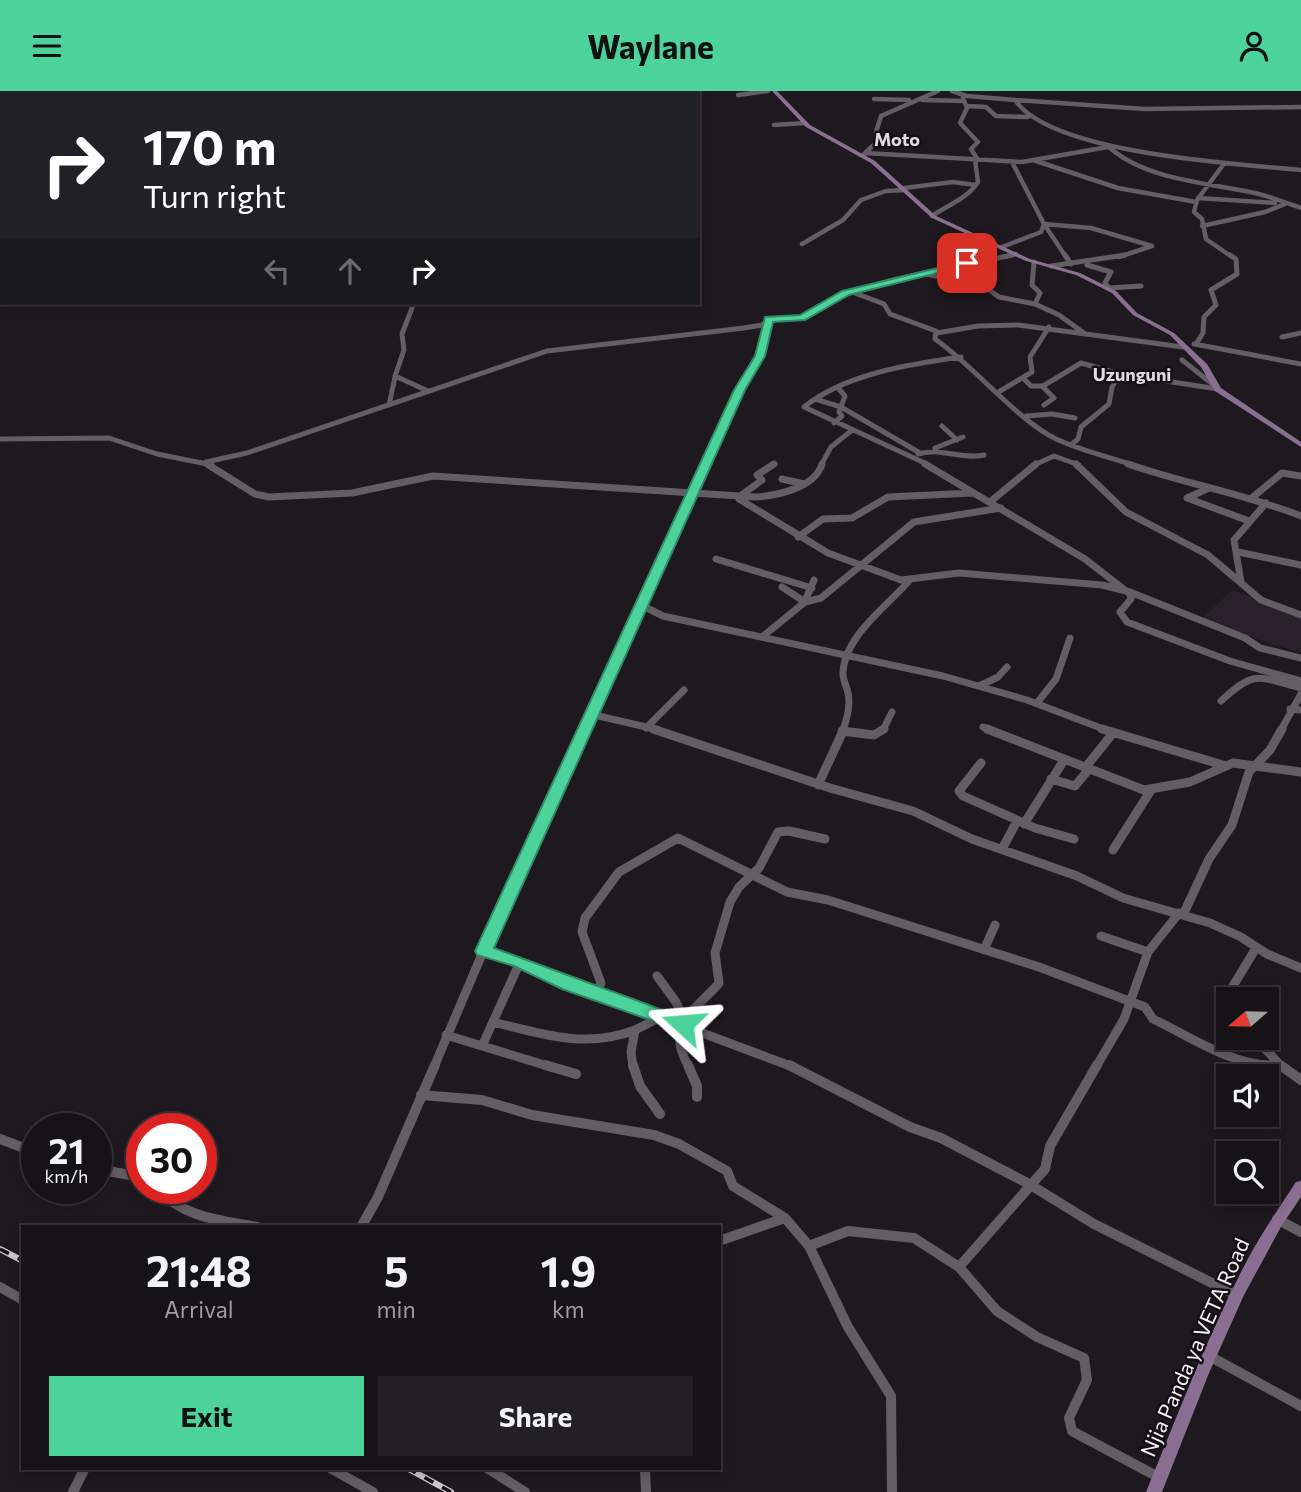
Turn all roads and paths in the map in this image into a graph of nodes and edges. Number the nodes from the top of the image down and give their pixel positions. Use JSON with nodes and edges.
{"nodes":[{"id":1,"x":768,"y":91,"type":"edge"},
{"id":2,"x":774,"y":91,"type":"edge"},
{"id":3,"x":936,"y":91,"type":"edge"},
{"id":4,"x":952,"y":91,"type":"edge"},
{"id":5,"x":982,"y":91,"type":"edge"},
{"id":6,"x":895,"y":92,"type":"edge"},
{"id":7,"x":738,"y":96,"type":"dead end"},
{"id":8,"x":873,"y":99,"type":"dead end"},
{"id":9,"x":964,"y":99,"type":"junction"},
{"id":10,"x":899,"y":100,"type":"junction"},
{"id":11,"x":918,"y":100,"type":"junction"},
{"id":12,"x":1015,"y":100,"type":"junction"},
{"id":13,"x":906,"y":103,"type":"junction"},
{"id":14,"x":1301,"y":107,"type":"edge"},
{"id":15,"x":1031,"y":117,"type":"junction"},
{"id":16,"x":805,"y":123,"type":"junction"},
{"id":17,"x":774,"y":125,"type":"dead end"},
{"id":18,"x":1110,"y":146,"type":"junction"},
{"id":19,"x":863,"y":154,"type":"junction"},
{"id":20,"x":976,"y":160,"type":"junction"},
{"id":21,"x":1033,"y":160,"type":"junction"},
{"id":22,"x":1012,"y":162,"type":"junction"},
{"id":23,"x":1223,"y":165,"type":"junction"},
{"id":24,"x":1301,"y":170,"type":"edge"},
{"id":25,"x":976,"y":185,"type":"junction"},
{"id":26,"x":1209,"y":186,"type":"junction"},
{"id":27,"x":904,"y":189,"type":"junction"},
{"id":28,"x":1197,"y":200,"type":"junction"},
{"id":29,"x":1283,"y":204,"type":"junction"},
{"id":30,"x":1301,"y":205,"type":"edge"},
{"id":31,"x":932,"y":216,"type":"junction"},
{"id":32,"x":1044,"y":224,"type":"junction"},
{"id":33,"x":1202,"y":226,"type":"junction"},
{"id":34,"x":802,"y":244,"type":"dead end"},
{"id":35,"x":1003,"y":247,"type":"junction"},
{"id":36,"x":1016,"y":254,"type":"junction"},
{"id":37,"x":1034,"y":262,"type":"junction"},
{"id":38,"x":1074,"y":263,"type":"junction"},
{"id":39,"x":1051,"y":267,"type":"junction"},
{"id":40,"x":923,"y":273,"type":"junction"},
{"id":41,"x":1141,"y":286,"type":"dead end"},
{"id":42,"x":1110,"y":289,"type":"junction"},
{"id":43,"x":852,"y":292,"type":"junction"},
{"id":44,"x":1035,"y":304,"type":"junction"},
{"id":45,"x":413,"y":305,"type":"edge"},
{"id":46,"x":769,"y":319,"type":"junction"},
{"id":47,"x":1049,"y":327,"type":"junction"},
{"id":48,"x":937,"y":333,"type":"junction"},
{"id":49,"x":1084,"y":333,"type":"junction"},
{"id":50,"x":1301,"y":333,"type":"edge"},
{"id":51,"x":1282,"y":337,"type":"dead end"},
{"id":52,"x":1196,"y":344,"type":"junction"},
{"id":53,"x":1182,"y":346,"type":"junction"},
{"id":54,"x":961,"y":356,"type":"junction"},
{"id":55,"x":1182,"y":360,"type":"dead end"},
{"id":56,"x":1301,"y":364,"type":"edge"},
{"id":57,"x":1120,"y":374,"type":"junction"},
{"id":58,"x":395,"y":377,"type":"junction"},
{"id":59,"x":1023,"y":377,"type":"junction"},
{"id":60,"x":1042,"y":386,"type":"junction"},
{"id":61,"x":1216,"y":387,"type":"junction"},
{"id":62,"x":839,"y":389,"type":"junction"},
{"id":63,"x":428,"y":391,"type":"junction"},
{"id":64,"x":1000,"y":391,"type":"junction"},
{"id":65,"x":815,"y":400,"type":"junction"},
{"id":66,"x":389,"y":405,"type":"junction"},
{"id":67,"x":1044,"y":405,"type":"dead end"},
{"id":68,"x":843,"y":408,"type":"junction"},
{"id":69,"x":1026,"y":416,"type":"junction"},
{"id":70,"x":1075,"y":418,"type":"dead end"},
{"id":71,"x":834,"y":423,"type":"junction"},
{"id":72,"x":942,"y":426,"type":"dead end"},
{"id":73,"x":850,"y":431,"type":"junction"},
{"id":74,"x":0,"y":439,"type":"edge"},
{"id":75,"x":1071,"y":445,"type":"junction"},
{"id":76,"x":1301,"y":445,"type":"edge"},
{"id":77,"x":935,"y":448,"type":"junction"},
{"id":78,"x":920,"y":453,"type":"junction"},
{"id":79,"x":984,"y":455,"type":"dead end"},
{"id":80,"x":912,"y":457,"type":"junction"},
{"id":81,"x":202,"y":462,"type":"junction"},
{"id":82,"x":774,"y":464,"type":"dead end"},
{"id":83,"x":1301,"y":476,"type":"edge"},
{"id":84,"x":782,"y":479,"type":"dead end"},
{"id":85,"x":804,"y":484,"type":"junction"},
{"id":86,"x":1209,"y":488,"type":"junction"},
{"id":87,"x":694,"y":491,"type":"junction"},
{"id":88,"x":973,"y":493,"type":"junction"},
{"id":89,"x":736,"y":497,"type":"junction"},
{"id":90,"x":1253,"y":497,"type":"junction"},
{"id":91,"x":990,"y":502,"type":"junction"},
{"id":92,"x":1266,"y":503,"type":"junction"},
{"id":93,"x":1001,"y":508,"type":"junction"},
{"id":94,"x":1301,"y":516,"type":"edge"},
{"id":95,"x":1249,"y":521,"type":"junction"},
{"id":96,"x":798,"y":537,"type":"junction"},
{"id":97,"x":1238,"y":552,"type":"junction"},
{"id":98,"x":716,"y":559,"type":"dead end"},
{"id":99,"x":864,"y":565,"type":"junction"},
{"id":100,"x":1301,"y":565,"type":"edge"},
{"id":101,"x":909,"y":581,"type":"junction"},
{"id":102,"x":1241,"y":582,"type":"junction"},
{"id":103,"x":782,"y":587,"type":"dead end"},
{"id":104,"x":1126,"y":590,"type":"junction"},
{"id":105,"x":805,"y":601,"type":"junction"},
{"id":106,"x":641,"y":605,"type":"junction"},
{"id":107,"x":1301,"y":615,"type":"edge"},
{"id":108,"x":762,"y":637,"type":"junction"},
{"id":109,"x":1070,"y":638,"type":"dead end"},
{"id":110,"x":848,"y":653,"type":"junction"},
{"id":111,"x":1301,"y":658,"type":"edge"},
{"id":112,"x":1007,"y":667,"type":"dead end"},
{"id":113,"x":1301,"y":681,"type":"edge"},
{"id":114,"x":979,"y":686,"type":"junction"},
{"id":115,"x":1301,"y":688,"type":"edge"},
{"id":116,"x":684,"y":690,"type":"dead end"},
{"id":117,"x":1301,"y":694,"type":"edge"},
{"id":118,"x":1221,"y":701,"type":"dead end"},
{"id":119,"x":1037,"y":703,"type":"junction"},
{"id":120,"x":1290,"y":709,"type":"junction"},
{"id":121,"x":1301,"y":710,"type":"edge"},
{"id":122,"x":892,"y":712,"type":"dead end"},
{"id":123,"x":590,"y":714,"type":"junction"},
{"id":124,"x":983,"y":727,"type":"dead end"},
{"id":125,"x":646,"y":728,"type":"junction"},
{"id":126,"x":842,"y":731,"type":"junction"},
{"id":127,"x":1113,"y":733,"type":"junction"},
{"id":128,"x":1064,"y":760,"type":"junction"},
{"id":129,"x":981,"y":763,"type":"dead end"},
{"id":130,"x":1256,"y":764,"type":"junction"},
{"id":131,"x":1223,"y":765,"type":"junction"},
{"id":132,"x":1087,"y":769,"type":"junction"},
{"id":133,"x":1301,"y":772,"type":"edge"},
{"id":134,"x":1051,"y":779,"type":"junction"},
{"id":135,"x":818,"y":785,"type":"junction"},
{"id":136,"x":1151,"y":790,"type":"junction"},
{"id":137,"x":1021,"y":822,"type":"junction"},
{"id":138,"x":825,"y":839,"type":"dead end"},
{"id":139,"x":1074,"y":839,"type":"dead end"},
{"id":140,"x":1002,"y":849,"type":"junction"},
{"id":141,"x":1113,"y":850,"type":"dead end"},
{"id":142,"x":752,"y":877,"type":"junction"},
{"id":143,"x":1181,"y":914,"type":"junction"},
{"id":144,"x":995,"y":925,"type":"dead end"},
{"id":145,"x":1101,"y":936,"type":"dead end"},
{"id":146,"x":1256,"y":947,"type":"junction"},
{"id":147,"x":984,"y":950,"type":"junction"},
{"id":148,"x":484,"y":951,"type":"junction"},
{"id":149,"x":1148,"y":952,"type":"junction"},
{"id":150,"x":520,"y":962,"type":"junction"},
{"id":151,"x":1301,"y":968,"type":"edge"},
{"id":152,"x":657,"y":976,"type":"dead end"},
{"id":153,"x":1232,"y":987,"type":"edge"},
{"id":154,"x":595,"y":993,"type":"junction"},
{"id":155,"x":1130,"y":1003,"type":"junction"},
{"id":156,"x":661,"y":1017,"type":"junction"},
{"id":157,"x":493,"y":1022,"type":"junction"},
{"id":158,"x":683,"y":1022,"type":"junction"},
{"id":159,"x":635,"y":1030,"type":"junction"},
{"id":160,"x":446,"y":1035,"type":"junction"},
{"id":161,"x":483,"y":1044,"type":"junction"},
{"id":162,"x":1266,"y":1050,"type":"edge"},
{"id":163,"x":1281,"y":1066,"type":"junction"},
{"id":164,"x":576,"y":1074,"type":"dead end"},
{"id":165,"x":1301,"y":1080,"type":"edge"},
{"id":166,"x":421,"y":1094,"type":"junction"},
{"id":167,"x":697,"y":1097,"type":"dead end"},
{"id":168,"x":660,"y":1114,"type":"dead end"},
{"id":169,"x":0,"y":1139,"type":"edge"},
{"id":170,"x":21,"y":1147,"type":"edge"},
{"id":171,"x":1029,"y":1184,"type":"junction"},
{"id":172,"x":1301,"y":1186,"type":"edge"},
{"id":173,"x":175,"y":1204,"type":"edge"},
{"id":174,"x":785,"y":1218,"type":"junction"},
{"id":175,"x":1277,"y":1219,"type":"junction"},
{"id":176,"x":249,"y":1225,"type":"edge"},
{"id":177,"x":362,"y":1225,"type":"edge"},
{"id":178,"x":1301,"y":1232,"type":"edge"},
{"id":179,"x":721,"y":1240,"type":"edge"},
{"id":180,"x":809,"y":1246,"type":"junction"},
{"id":181,"x":959,"y":1267,"type":"junction"},
{"id":182,"x":0,"y":1287,"type":"edge"},
{"id":183,"x":1236,"y":1295,"type":"junction"},
{"id":184,"x":21,"y":1299,"type":"edge"},
{"id":185,"x":1210,"y":1357,"type":"junction"},
{"id":186,"x":1301,"y":1406,"type":"edge"},
{"id":187,"x":84,"y":1470,"type":"edge"},
{"id":188,"x":334,"y":1470,"type":"edge"},
{"id":189,"x":490,"y":1470,"type":"edge"},
{"id":190,"x":645,"y":1470,"type":"edge"},
{"id":191,"x":1157,"y":1485,"type":"edge"},
{"id":192,"x":73,"y":1492,"type":"edge"},
{"id":193,"x":373,"y":1492,"type":"edge"},
{"id":194,"x":525,"y":1492,"type":"edge"},
{"id":195,"x":646,"y":1492,"type":"edge"},
{"id":196,"x":892,"y":1492,"type":"edge"}],
"edges":[{"from":1,"to":7,"type":"street"},
{"from":2,"to":16,"type":"street"},
{"from":3,"to":11,"type":"street"},
{"from":4,"to":9,"type":"street"},
{"from":5,"to":9,"type":"street"},
{"from":6,"to":10,"type":"street"},
{"from":8,"to":10,"type":"street"},
{"from":9,"to":11,"type":"street"},
{"from":9,"to":12,"type":"street"},
{"from":9,"to":15,"type":"street"},
{"from":9,"to":20,"type":"street"},
{"from":10,"to":11,"type":"street"},
{"from":10,"to":13,"type":"street"},
{"from":11,"to":13,"type":"street"},
{"from":12,"to":14,"type":"street"},
{"from":12,"to":15,"type":"street"},
{"from":13,"to":19,"type":"street"},
{"from":15,"to":18,"type":"street"},
{"from":16,"to":17,"type":"street"},
{"from":16,"to":19,"type":"street"},
{"from":18,"to":21,"type":"street"},
{"from":18,"to":23,"type":"street"},
{"from":18,"to":26,"type":"street"},
{"from":19,"to":20,"type":"street"},
{"from":19,"to":27,"type":"street"},
{"from":20,"to":22,"type":"street"},
{"from":20,"to":25,"type":"street"},
{"from":21,"to":22,"type":"street"},
{"from":21,"to":28,"type":"street"},
{"from":22,"to":32,"type":"street"},
{"from":23,"to":24,"type":"street"},
{"from":23,"to":26,"type":"street"},
{"from":25,"to":27,"type":"street"},
{"from":25,"to":31,"type":"street"},
{"from":26,"to":28,"type":"street"},
{"from":26,"to":29,"type":"street"},
{"from":27,"to":31,"type":"street"},
{"from":27,"to":34,"type":"street"},
{"from":28,"to":29,"type":"street"},
{"from":28,"to":33,"type":"street"},
{"from":29,"to":30,"type":"street"},
{"from":29,"to":33,"type":"street"},
{"from":31,"to":35,"type":"street"},
{"from":32,"to":35,"type":"street"},
{"from":32,"to":38,"type":"street"},
{"from":32,"to":38,"type":"street"},
{"from":33,"to":52,"type":"street"},
{"from":35,"to":36,"type":"street"},
{"from":36,"to":37,"type":"street"},
{"from":36,"to":40,"type":"street"},
{"from":37,"to":39,"type":"street"},
{"from":37,"to":44,"type":"street"},
{"from":38,"to":39,"type":"street"},
{"from":38,"to":42,"type":"street"},
{"from":39,"to":42,"type":"street"},
{"from":40,"to":43,"type":"street"},
{"from":40,"to":44,"type":"street"},
{"from":41,"to":42,"type":"street"},
{"from":42,"to":53,"type":"street"},
{"from":43,"to":46,"type":"street"},
{"from":43,"to":48,"type":"street"},
{"from":44,"to":49,"type":"street"},
{"from":45,"to":58,"type":"street"},
{"from":46,"to":63,"type":"street"},
{"from":46,"to":87,"type":"street"},
{"from":47,"to":48,"type":"street"},
{"from":47,"to":49,"type":"street"},
{"from":47,"to":59,"type":"street"},
{"from":48,"to":54,"type":"street"},
{"from":49,"to":53,"type":"street"},
{"from":50,"to":51,"type":"street"},
{"from":52,"to":53,"type":"street"},
{"from":52,"to":56,"type":"street"},
{"from":53,"to":61,"type":"street"},
{"from":54,"to":62,"type":"street"},
{"from":54,"to":64,"type":"street"},
{"from":55,"to":61,"type":"street"},
{"from":57,"to":60,"type":"street"},
{"from":57,"to":61,"type":"street"},
{"from":57,"to":75,"type":"street"},
{"from":58,"to":63,"type":"street"},
{"from":58,"to":66,"type":"street"},
{"from":59,"to":60,"type":"street"},
{"from":59,"to":64,"type":"street"},
{"from":60,"to":67,"type":"street"},
{"from":61,"to":76,"type":"street"},
{"from":62,"to":65,"type":"street"},
{"from":62,"to":68,"type":"street"},
{"from":63,"to":66,"type":"street"},
{"from":64,"to":69,"type":"street"},
{"from":65,"to":68,"type":"street"},
{"from":65,"to":71,"type":"street"},
{"from":66,"to":81,"type":"street"},
{"from":68,"to":71,"type":"street"},
{"from":68,"to":78,"type":"street"},
{"from":69,"to":70,"type":"street"},
{"from":69,"to":75,"type":"street"},
{"from":71,"to":73,"type":"street"},
{"from":72,"to":77,"type":"street"},
{"from":73,"to":80,"type":"street"},
{"from":73,"to":85,"type":"street"},
{"from":74,"to":81,"type":"street"},
{"from":75,"to":86,"type":"street"},
{"from":77,"to":78,"type":"street"},
{"from":77,"to":79,"type":"street"},
{"from":78,"to":80,"type":"street"},
{"from":80,"to":88,"type":"street"},
{"from":81,"to":87,"type":"street"},
{"from":82,"to":89,"type":"street"},
{"from":83,"to":90,"type":"street"},
{"from":84,"to":85,"type":"street"},
{"from":85,"to":89,"type":"street"},
{"from":86,"to":90,"type":"street"},
{"from":86,"to":95,"type":"street"},
{"from":87,"to":89,"type":"street"},
{"from":87,"to":106,"type":"street"},
{"from":88,"to":91,"type":"street"},
{"from":88,"to":96,"type":"street"},
{"from":89,"to":96,"type":"street"},
{"from":90,"to":92,"type":"street"},
{"from":91,"to":93,"type":"street"},
{"from":91,"to":102,"type":"street"},
{"from":92,"to":94,"type":"street"},
{"from":92,"to":95,"type":"street"},
{"from":93,"to":99,"type":"street"},
{"from":93,"to":104,"type":"street"},
{"from":95,"to":97,"type":"street"},
{"from":96,"to":99,"type":"street"},
{"from":97,"to":100,"type":"street"},
{"from":97,"to":102,"type":"street"},
{"from":98,"to":105,"type":"street"},
{"from":99,"to":101,"type":"street"},
{"from":99,"to":105,"type":"street"},
{"from":101,"to":104,"type":"street"},
{"from":101,"to":110,"type":"street"},
{"from":102,"to":107,"type":"street"},
{"from":103,"to":105,"type":"street"},
{"from":104,"to":111,"type":"street"},
{"from":104,"to":113,"type":"street"},
{"from":105,"to":108,"type":"street"},
{"from":106,"to":108,"type":"street"},
{"from":106,"to":123,"type":"street"},
{"from":108,"to":110,"type":"street"},
{"from":109,"to":119,"type":"street"},
{"from":110,"to":114,"type":"street"},
{"from":110,"to":126,"type":"street"},
{"from":112,"to":114,"type":"street"},
{"from":114,"to":119,"type":"street"},
{"from":115,"to":118,"type":"street"},
{"from":116,"to":125,"type":"street"},
{"from":117,"to":120,"type":"street"},
{"from":119,"to":127,"type":"street"},
{"from":120,"to":121,"type":"street"},
{"from":120,"to":130,"type":"street"},
{"from":122,"to":126,"type":"street"},
{"from":123,"to":125,"type":"street"},
{"from":123,"to":148,"type":"street"},
{"from":124,"to":128,"type":"street"},
{"from":125,"to":135,"type":"street"},
{"from":126,"to":135,"type":"street"},
{"from":127,"to":131,"type":"street"},
{"from":127,"to":132,"type":"street"},
{"from":128,"to":132,"type":"street"},
{"from":128,"to":134,"type":"street"},
{"from":129,"to":137,"type":"street"},
{"from":130,"to":131,"type":"street"},
{"from":130,"to":133,"type":"street"},
{"from":130,"to":143,"type":"street"},
{"from":131,"to":136,"type":"street"},
{"from":132,"to":134,"type":"street"},
{"from":132,"to":136,"type":"street"},
{"from":134,"to":137,"type":"street"},
{"from":135,"to":140,"type":"street"},
{"from":136,"to":141,"type":"street"},
{"from":137,"to":139,"type":"street"},
{"from":137,"to":140,"type":"street"},
{"from":138,"to":142,"type":"street"},
{"from":140,"to":143,"type":"street"},
{"from":142,"to":147,"type":"street"},
{"from":142,"to":154,"type":"street"},
{"from":142,"to":158,"type":"street"},
{"from":143,"to":146,"type":"street"},
{"from":143,"to":149,"type":"street"},
{"from":144,"to":147,"type":"street"},
{"from":145,"to":149,"type":"street"},
{"from":146,"to":151,"type":"street"},
{"from":146,"to":153,"type":"street"},
{"from":147,"to":155,"type":"street"},
{"from":148,"to":150,"type":"street"},
{"from":148,"to":160,"type":"street"},
{"from":149,"to":155,"type":"street"},
{"from":150,"to":154,"type":"street"},
{"from":150,"to":157,"type":"street"},
{"from":152,"to":158,"type":"street"},
{"from":154,"to":156,"type":"street"},
{"from":155,"to":163,"type":"street"},
{"from":155,"to":171,"type":"street"},
{"from":156,"to":158,"type":"street"},
{"from":156,"to":159,"type":"street"},
{"from":157,"to":159,"type":"street"},
{"from":157,"to":161,"type":"street"},
{"from":158,"to":167,"type":"street"},
{"from":158,"to":171,"type":"street"},
{"from":159,"to":168,"type":"street"},
{"from":160,"to":161,"type":"street"},
{"from":160,"to":166,"type":"street"},
{"from":161,"to":164,"type":"street"},
{"from":162,"to":163,"type":"street"},
{"from":163,"to":165,"type":"street"},
{"from":166,"to":174,"type":"street"},
{"from":166,"to":177,"type":"street"},
{"from":169,"to":170,"type":"street"},
{"from":171,"to":181,"type":"street"},
{"from":171,"to":183,"type":"street"},
{"from":172,"to":175,"type":"street","name":"Njia Panda ya VETA Road"},
{"from":173,"to":176,"type":"street"},
{"from":174,"to":179,"type":"street"},
{"from":174,"to":180,"type":"street"},
{"from":175,"to":178,"type":"street"},
{"from":175,"to":183,"type":"street","name":"Njia Panda ya VETA Road"},
{"from":180,"to":181,"type":"street"},
{"from":180,"to":196,"type":"street"},
{"from":181,"to":191,"type":"street"},
{"from":182,"to":184,"type":"street"},
{"from":183,"to":185,"type":"street","name":"Njia Panda ya VETA Road"},
{"from":185,"to":186,"type":"street"},
{"from":185,"to":191,"type":"street","name":"Njia Panda ya VETA Road"},
{"from":187,"to":192,"type":"street"},
{"from":188,"to":193,"type":"street"},
{"from":189,"to":194,"type":"street"},
{"from":190,"to":195,"type":"street"}]}
